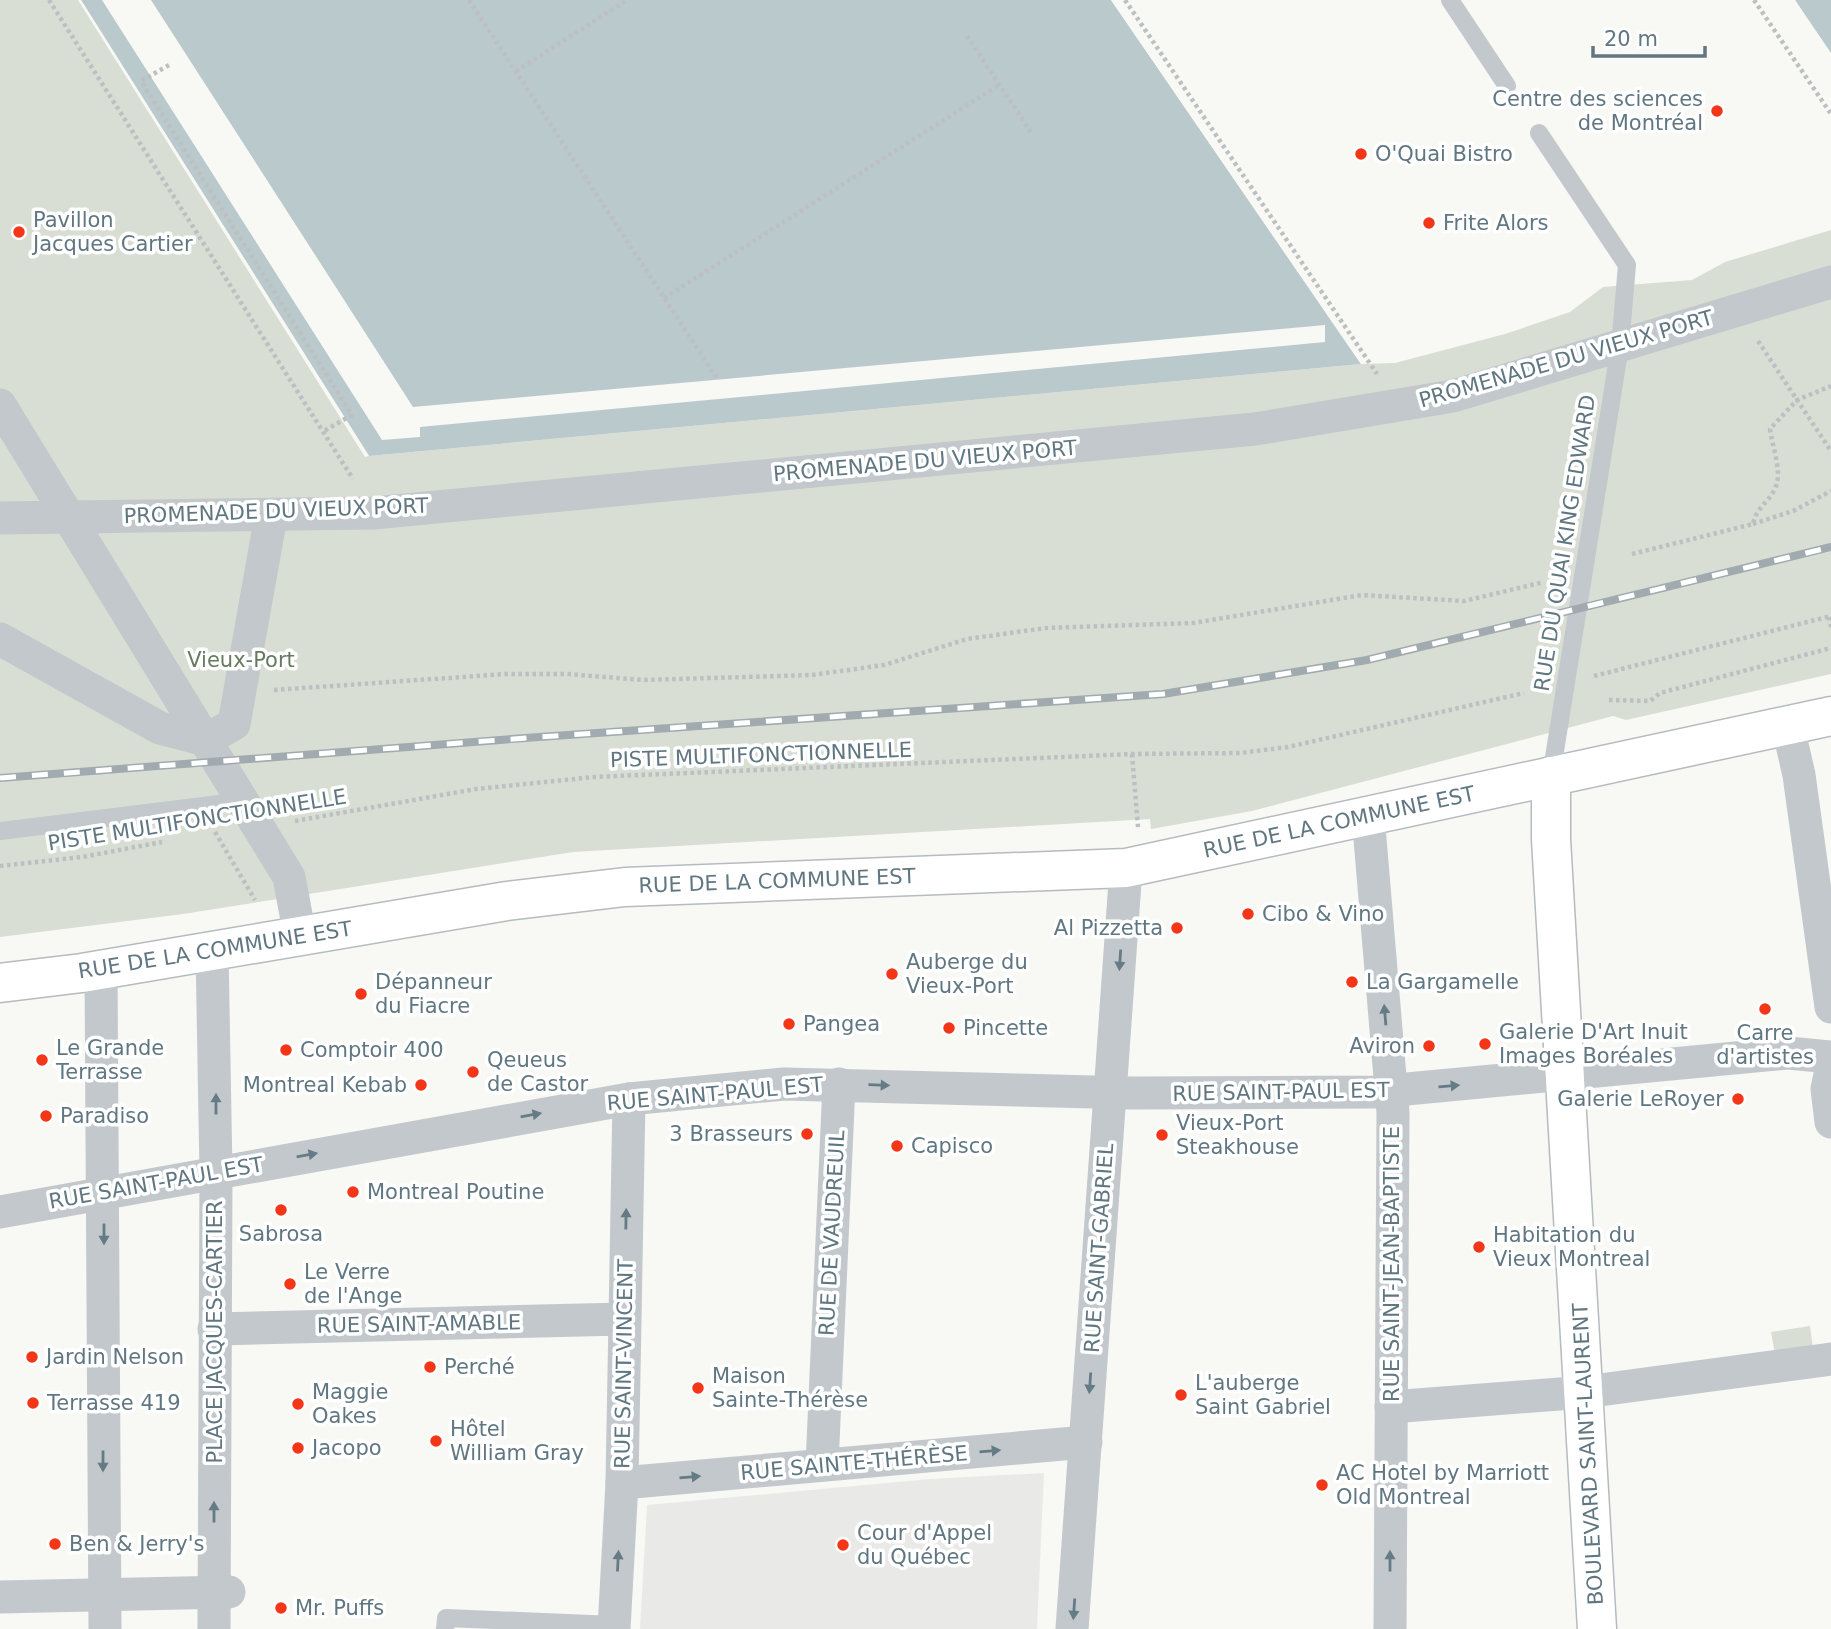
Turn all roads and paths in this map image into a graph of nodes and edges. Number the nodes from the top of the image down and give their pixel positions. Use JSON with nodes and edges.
{"nodes":[{"id":1,"x":49,"y":0,"type":"edge"},
{"id":2,"x":469,"y":0,"type":"edge"},
{"id":3,"x":627,"y":0,"type":"edge"},
{"id":4,"x":1125,"y":0,"type":"edge"},
{"id":5,"x":1450,"y":0,"type":"edge"},
{"id":6,"x":1754,"y":0,"type":"edge"},
{"id":7,"x":967,"y":36,"type":"dead end"},
{"id":8,"x":169,"y":65,"type":"dead end"},
{"id":9,"x":516,"y":71,"type":"junction"},
{"id":10,"x":999,"y":85,"type":"junction"},
{"id":11,"x":1507,"y":86,"type":"dead end"},
{"id":12,"x":1831,"y":114,"type":"edge"},
{"id":13,"x":1539,"y":133,"type":"dead end"},
{"id":14,"x":1032,"y":134,"type":"dead end"},
{"id":15,"x":1831,"y":282,"type":"edge"},
{"id":16,"x":664,"y":298,"type":"junction"},
{"id":17,"x":1757,"y":339,"type":"dead end"},
{"id":18,"x":1620,"y":346,"type":"junction"},
{"id":19,"x":1381,"y":379,"type":"dead end"},
{"id":20,"x":718,"y":380,"type":"dead end"},
{"id":21,"x":1831,"y":386,"type":"edge"},
{"id":22,"x":1797,"y":400,"type":"junction"},
{"id":23,"x":0,"y":405,"type":"edge"},
{"id":24,"x":324,"y":431,"type":"junction"},
{"id":25,"x":1831,"y":451,"type":"edge"},
{"id":26,"x":1831,"y":491,"type":"edge"},
{"id":27,"x":373,"y":513,"type":"junction"},
{"id":28,"x":68,"y":515,"type":"junction"},
{"id":29,"x":271,"y":516,"type":"junction"},
{"id":30,"x":0,"y":518,"type":"edge"},
{"id":31,"x":1753,"y":524,"type":"junction"},
{"id":32,"x":1632,"y":554,"type":"dead end"},
{"id":33,"x":1545,"y":582,"type":"dead end"},
{"id":34,"x":1830,"y":617,"type":"edge"},
{"id":35,"x":1831,"y":627,"type":"edge"},
{"id":36,"x":0,"y":639,"type":"edge"},
{"id":37,"x":1831,"y":649,"type":"edge"},
{"id":38,"x":1614,"y":671,"type":"dead end"},
{"id":39,"x":1524,"y":692,"type":"dead end"},
{"id":40,"x":238,"y":693,"type":"junction"},
{"id":41,"x":1609,"y":700,"type":"dead end"},
{"id":42,"x":1831,"y":716,"type":"edge"},
{"id":43,"x":1788,"y":727,"type":"junction"},
{"id":44,"x":206,"y":740,"type":"junction"},
{"id":45,"x":1132,"y":754,"type":"junction"},
{"id":46,"x":1551,"y":776,"type":"junction"},
{"id":47,"x":252,"y":814,"type":"junction"},
{"id":48,"x":1368,"y":815,"type":"junction"},
{"id":49,"x":1138,"y":828,"type":"dead end"},
{"id":50,"x":0,"y":831,"type":"edge"},
{"id":51,"x":215,"y":832,"type":"junction"},
{"id":52,"x":202,"y":835,"type":"dead end"},
{"id":53,"x":175,"y":840,"type":"dead end"},
{"id":54,"x":0,"y":866,"type":"edge"},
{"id":55,"x":1126,"y":868,"type":"junction"},
{"id":56,"x":259,"y":907,"type":"dead end"},
{"id":57,"x":300,"y":936,"type":"junction"},
{"id":58,"x":212,"y":950,"type":"junction"},
{"id":59,"x":101,"y":969,"type":"junction"},
{"id":60,"x":0,"y":983,"type":"edge"},
{"id":61,"x":1831,"y":1007,"type":"edge"},
{"id":62,"x":1831,"y":1057,"type":"edge"},
{"id":63,"x":1831,"y":1070,"type":"edge"},
{"id":64,"x":1566,"y":1076,"type":"junction"},
{"id":65,"x":839,"y":1084,"type":"junction"},
{"id":66,"x":1392,"y":1091,"type":"junction"},
{"id":67,"x":1110,"y":1093,"type":"junction"},
{"id":68,"x":629,"y":1099,"type":"junction"},
{"id":69,"x":1831,"y":1122,"type":"edge"},
{"id":70,"x":216,"y":1172,"type":"junction"},
{"id":71,"x":104,"y":1193,"type":"junction"},
{"id":72,"x":0,"y":1212,"type":"edge"},
{"id":73,"x":624,"y":1319,"type":"junction"},
{"id":74,"x":214,"y":1329,"type":"junction"},
{"id":75,"x":1831,"y":1359,"type":"edge"},
{"id":76,"x":1585,"y":1392,"type":"junction"},
{"id":77,"x":1391,"y":1407,"type":"junction"},
{"id":78,"x":1086,"y":1443,"type":"junction"},
{"id":79,"x":822,"y":1465,"type":"junction"},
{"id":80,"x":622,"y":1483,"type":"junction"},
{"id":81,"x":221,"y":1592,"type":"junction"},
{"id":82,"x":106,"y":1595,"type":"junction"},
{"id":83,"x":0,"y":1597,"type":"edge"},
{"id":84,"x":615,"y":1627,"type":"edge"},
{"id":85,"x":105,"y":1629,"type":"edge"},
{"id":86,"x":214,"y":1629,"type":"edge"},
{"id":87,"x":445,"y":1629,"type":"edge"},
{"id":88,"x":1072,"y":1629,"type":"edge"},
{"id":89,"x":1390,"y":1629,"type":"edge"},
{"id":90,"x":1597,"y":1629,"type":"edge"}],
"edges":[{"from":1,"to":24,"type":"path"},
{"from":2,"to":9,"type":"path"},
{"from":3,"to":9,"type":"path"},
{"from":4,"to":19,"type":"path"},
{"from":5,"to":11,"type":"lane"},
{"from":6,"to":12,"type":"path"},
{"from":7,"to":10,"type":"path"},
{"from":8,"to":24,"type":"path"},
{"from":9,"to":16,"type":"path"},
{"from":10,"to":14,"type":"path"},
{"from":10,"to":16,"type":"path"},
{"from":13,"to":18,"type":"lane","name":"RUE DU QUAI KING EDWARD"},
{"from":15,"to":18,"type":"street","name":"PROMENADE DU VIEUX PORT"},
{"from":16,"to":20,"type":"path"},
{"from":17,"to":22,"type":"path"},
{"from":18,"to":27,"type":"street","name":"PROMENADE DU VIEUX PORT"},
{"from":18,"to":46,"type":"lane","name":"RUE DU QUAI KING EDWARD"},
{"from":21,"to":22,"type":"path"},
{"from":22,"to":25,"type":"path"},
{"from":22,"to":31,"type":"path"},
{"from":23,"to":28,"type":"street"},
{"from":24,"to":27,"type":"path"},
{"from":26,"to":31,"type":"path"},
{"from":27,"to":29,"type":"street","name":"PROMENADE DU VIEUX PORT"},
{"from":28,"to":29,"type":"street","name":"PROMENADE DU VIEUX PORT"},
{"from":28,"to":30,"type":"street","name":"PROMENADE DU VIEUX PORT"},
{"from":28,"to":44,"type":"street"},
{"from":29,"to":40,"type":"street"},
{"from":31,"to":32,"type":"path"},
{"from":33,"to":40,"type":"path"},
{"from":34,"to":35,"type":"path"},
{"from":34,"to":38,"type":"path"},
{"from":36,"to":44,"type":"street"},
{"from":37,"to":41,"type":"path"},
{"from":39,"to":45,"type":"path","name":"PISTE MULTIFONCTIONNELLE"},
{"from":40,"to":44,"type":"street"},
{"from":42,"to":43,"type":"street","name":"RUE DE LA COMMUNE EST"},
{"from":43,"to":46,"type":"street","name":"RUE DE LA COMMUNE EST"},
{"from":43,"to":61,"type":"street"},
{"from":44,"to":47,"type":"street"},
{"from":45,"to":47,"type":"path","name":"PISTE MULTIFONCTIONNELLE"},
{"from":45,"to":49,"type":"path"},
{"from":46,"to":48,"type":"street","name":"RUE DE LA COMMUNE EST"},
{"from":46,"to":64,"type":"street","name":"BOULEVARD SAINT-LAURENT"},
{"from":47,"to":50,"type":"lane"},
{"from":47,"to":51,"type":"path","name":"PISTE MULTIFONCTIONNELLE"},
{"from":47,"to":57,"type":"street"},
{"from":48,"to":55,"type":"street","name":"RUE DE LA COMMUNE EST"},
{"from":66,"to":48,"type":"street","name":"RUE SAINT-JEAN-BAPTISTE","one_way":true},
{"from":51,"to":52,"type":"path","name":"PISTE MULTIFONCTIONNELLE"},
{"from":51,"to":56,"type":"path"},
{"from":53,"to":54,"type":"path","name":"PISTE MULTIFONCTIONNELLE"},
{"from":55,"to":57,"type":"street","name":"RUE DE LA COMMUNE EST"},
{"from":55,"to":67,"type":"street","name":"RUE SAINT-GABRIEL","one_way":true},
{"from":57,"to":58,"type":"street","name":"RUE DE LA COMMUNE EST"},
{"from":58,"to":59,"type":"street","name":"RUE DE LA COMMUNE EST"},
{"from":70,"to":58,"type":"street","name":"PLACE JACQUES-CARTIER","one_way":true},
{"from":59,"to":60,"type":"street","name":"RUE DE LA COMMUNE EST"},
{"from":59,"to":71,"type":"street"},
{"from":62,"to":64,"type":"street","name":"RUE SAINT-PAUL EST"},
{"from":63,"to":69,"type":"street"},
{"from":66,"to":64,"type":"street","name":"RUE SAINT-PAUL EST","one_way":true},
{"from":64,"to":76,"type":"street","name":"BOULEVARD SAINT-LAURENT"},
{"from":65,"to":67,"type":"street","name":"RUE SAINT-PAUL EST","one_way":true},
{"from":65,"to":68,"type":"street","name":"RUE SAINT-PAUL EST"},
{"from":65,"to":79,"type":"street","name":"RUE DE VAUDREUIL"},
{"from":66,"to":67,"type":"street","name":"RUE SAINT-PAUL EST"},
{"from":66,"to":77,"type":"street","name":"RUE SAINT-JEAN-BAPTISTE"},
{"from":67,"to":78,"type":"street","name":"RUE SAINT-GABRIEL","one_way":true},
{"from":70,"to":68,"type":"street","name":"RUE SAINT-PAUL EST","one_way":true},
{"from":73,"to":68,"type":"street","name":"RUE SAINT-VINCENT","one_way":true},
{"from":70,"to":71,"type":"street","name":"RUE SAINT-PAUL EST"},
{"from":70,"to":74,"type":"street","name":"PLACE JACQUES-CARTIER"},
{"from":71,"to":72,"type":"street","name":"RUE SAINT-PAUL EST"},
{"from":71,"to":82,"type":"street","one_way":true},
{"from":73,"to":74,"type":"street","name":"RUE SAINT-AMABLE"},
{"from":73,"to":80,"type":"street","name":"RUE SAINT-VINCENT"},
{"from":81,"to":74,"type":"street","name":"PLACE JACQUES-CARTIER","one_way":true},
{"from":75,"to":76,"type":"street"},
{"from":76,"to":77,"type":"street"},
{"from":76,"to":90,"type":"street","name":"BOULEVARD SAINT-LAURENT"},
{"from":89,"to":77,"type":"street","name":"RUE SAINT-JEAN-BAPTISTE","one_way":true},
{"from":79,"to":78,"type":"street","name":"RUE SAINTE-THÉRÈSE","one_way":true},
{"from":78,"to":88,"type":"street","name":"RUE SAINT-GABRIEL","one_way":true},
{"from":80,"to":79,"type":"street","name":"RUE SAINTE-THÉRÈSE","one_way":true},
{"from":84,"to":80,"type":"street","name":"RUE SAINT-VINCENT","one_way":true},
{"from":81,"to":82,"type":"street"},
{"from":81,"to":86,"type":"street","name":"PLACE JACQUES-CARTIER"},
{"from":82,"to":83,"type":"street"},
{"from":82,"to":85,"type":"street"},
{"from":84,"to":87,"type":"lane"}]}
